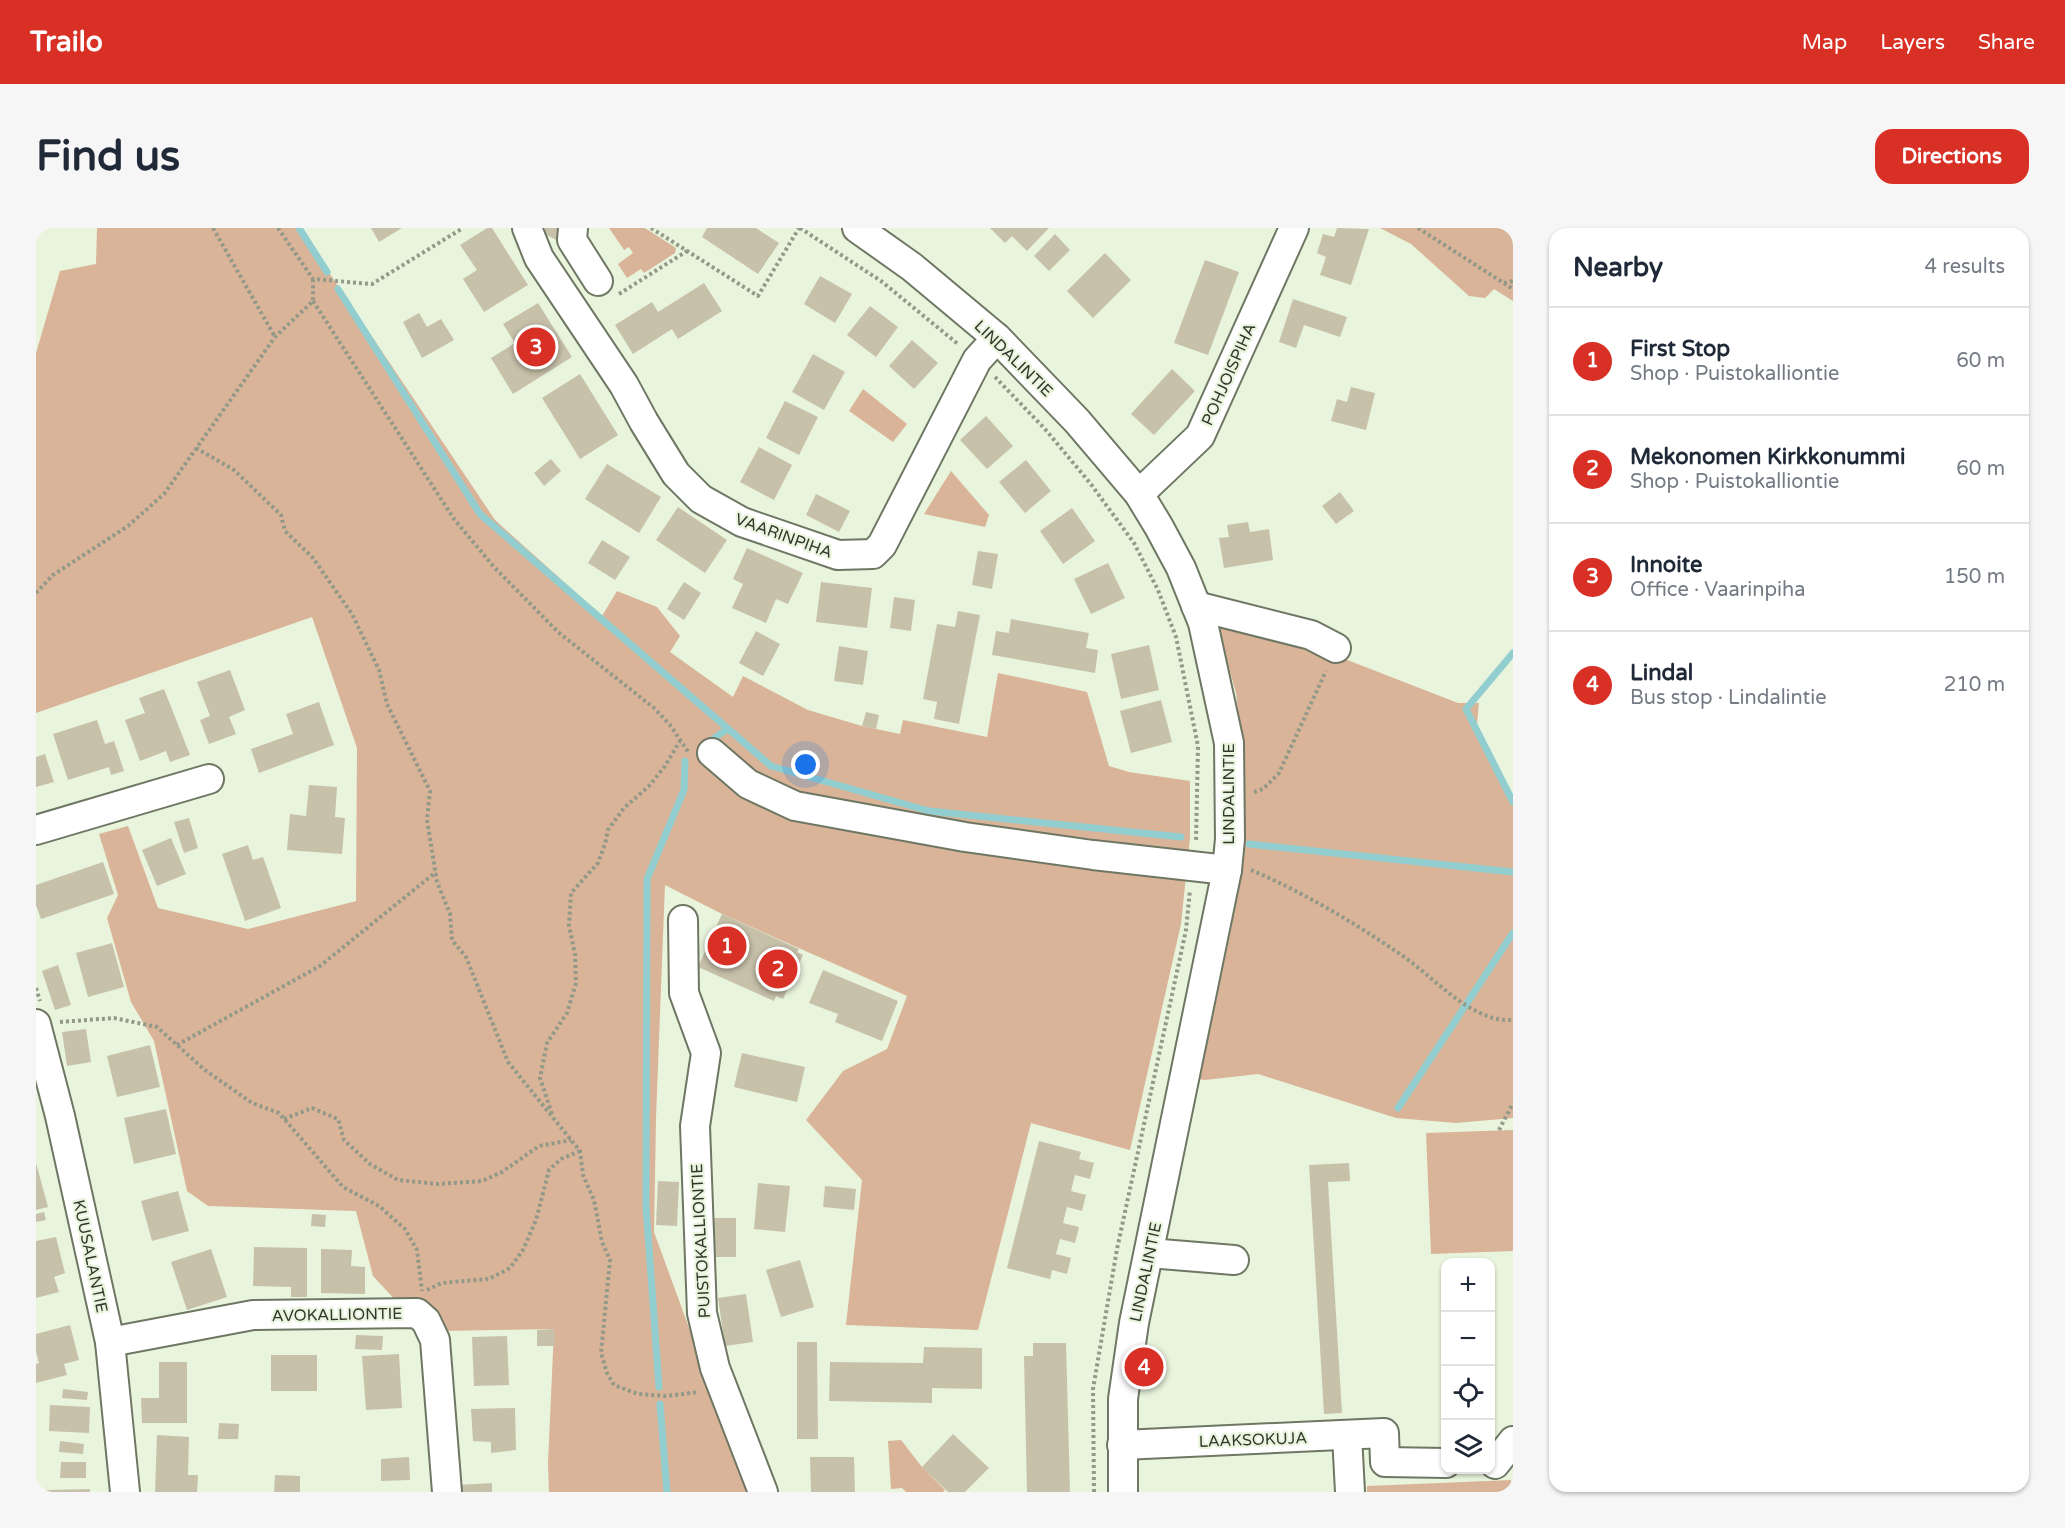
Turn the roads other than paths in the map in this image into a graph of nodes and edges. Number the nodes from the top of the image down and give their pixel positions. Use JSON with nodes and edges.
{"nodes":[{"id":1,"x":527,"y":228,"type":"edge"},
{"id":2,"x":573,"y":228,"type":"edge"},
{"id":3,"x":856,"y":228,"type":"edge"},
{"id":4,"x":1285,"y":230,"type":"edge"},
{"id":5,"x":606,"y":290,"type":"road end"},
{"id":6,"x":997,"y":338,"type":"junction"},
{"id":7,"x":1139,"y":494,"type":"junction"},
{"id":8,"x":1196,"y":606,"type":"junction"},
{"id":9,"x":1336,"y":648,"type":"road end"},
{"id":10,"x":712,"y":753,"type":"road end"},
{"id":11,"x":209,"y":779,"type":"dead end"},
{"id":12,"x":36,"y":830,"type":"edge"},
{"id":13,"x":1227,"y":865,"type":"junction"},
{"id":14,"x":683,"y":920,"type":"dead end"},
{"id":15,"x":47,"y":1023,"type":"edge"},
{"id":16,"x":1149,"y":1253,"type":"junction"},
{"id":17,"x":1234,"y":1260,"type":"dead end"},
{"id":18,"x":110,"y":1342,"type":"junction"},
{"id":19,"x":1347,"y":1435,"type":"junction"},
{"id":20,"x":1513,"y":1441,"type":"edge"},
{"id":21,"x":1122,"y":1444,"type":"junction"},
{"id":22,"x":1441,"y":1463,"type":"edge"},
{"id":23,"x":1500,"y":1464,"type":"edge"},
{"id":24,"x":125,"y":1492,"type":"edge"},
{"id":25,"x":447,"y":1492,"type":"edge"},
{"id":26,"x":763,"y":1492,"type":"edge"},
{"id":27,"x":1123,"y":1492,"type":"edge"},
{"id":28,"x":1350,"y":1492,"type":"edge"}],
"edges":[{"from":1,"to":6,"type":"street","name":"VAARINPIHA"},
{"from":2,"to":5,"type":"street"},
{"from":3,"to":6,"type":"street","name":"LINDALINTIE"},
{"from":4,"to":7,"type":"street","name":"POHJOISPIHA"},
{"from":6,"to":7,"type":"street","name":"LINDALINTIE"},
{"from":7,"to":8,"type":"street","name":"LINDALINTIE"},
{"from":8,"to":9,"type":"street"},
{"from":8,"to":13,"type":"street","name":"LINDALINTIE"},
{"from":10,"to":13,"type":"street"},
{"from":11,"to":12,"type":"street"},
{"from":13,"to":16,"type":"street","name":"LINDALINTIE"},
{"from":14,"to":26,"type":"street","name":"PUISTOKALLIONTIE"},
{"from":15,"to":18,"type":"street","name":"KUUSALANTIE"},
{"from":16,"to":17,"type":"street"},
{"from":16,"to":21,"type":"street","name":"LINDALINTIE"},
{"from":18,"to":24,"type":"street","name":"KUUSALANTIE"},
{"from":18,"to":25,"type":"street","name":"AVOKALLIONTIE"},
{"from":19,"to":21,"type":"street","name":"LAAKSOKUJA"},
{"from":19,"to":22,"type":"street","name":"LAAKSOKUJA"},
{"from":19,"to":28,"type":"street"},
{"from":20,"to":23,"type":"street"},
{"from":21,"to":27,"type":"street","name":"LINDALINTIE"}]}
